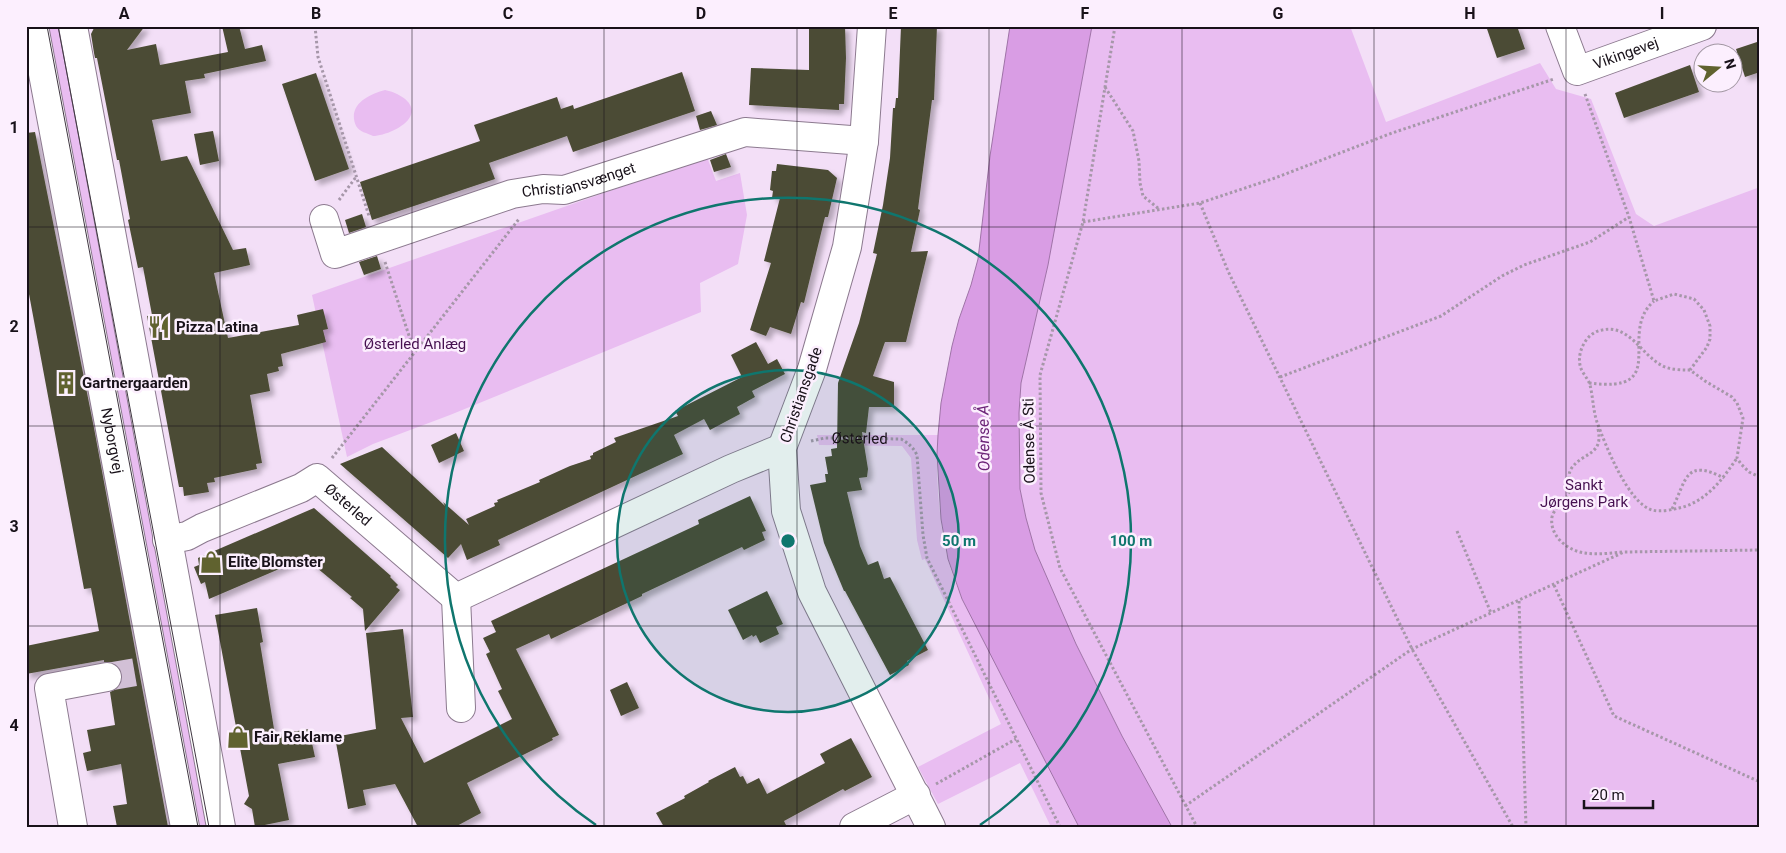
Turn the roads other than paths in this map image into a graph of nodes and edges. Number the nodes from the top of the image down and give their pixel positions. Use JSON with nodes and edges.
{"nodes":[{"id":1,"x":34,"y":26,"type":"edge"},
{"id":2,"x":72,"y":26,"type":"edge"},
{"id":3,"x":872,"y":26,"type":"edge"},
{"id":4,"x":1560,"y":26,"type":"edge"},
{"id":5,"x":1702,"y":26,"type":"edge"},
{"id":6,"x":864,"y":141,"type":"junction"},
{"id":7,"x":324,"y":219,"type":"dead end"},
{"id":8,"x":782,"y":448,"type":"junction"},
{"id":9,"x":167,"y":540,"type":"junction"},
{"id":10,"x":456,"y":598,"type":"junction"},
{"id":11,"x":107,"y":677,"type":"tunnel mouth"},
{"id":12,"x":461,"y":708,"type":"dead end"},
{"id":13,"x":916,"y":795,"type":"junction"},
{"id":14,"x":73,"y":827,"type":"edge"},
{"id":15,"x":185,"y":827,"type":"edge"},
{"id":16,"x":221,"y":827,"type":"edge"},
{"id":17,"x":854,"y":827,"type":"edge"},
{"id":18,"x":930,"y":827,"type":"edge"}],
"edges":[{"from":1,"to":15,"type":"street","name":"Nyborgvej"},
{"from":2,"to":9,"type":"street"},
{"from":3,"to":6,"type":"street","name":"Christiansgade"},
{"from":4,"to":5,"type":"street","name":"Vikingevej"},
{"from":6,"to":7,"type":"street","name":"Christiansvænget"},
{"from":6,"to":8,"type":"street","name":"Christiansgade"},
{"from":8,"to":10,"type":"street"},
{"from":8,"to":13,"type":"street","name":"Christiansgade"},
{"from":9,"to":10,"type":"street","name":"Østerled"},
{"from":9,"to":16,"type":"street"},
{"from":10,"to":12,"type":"street"},
{"from":11,"to":14,"type":"street"},
{"from":13,"to":17,"type":"street"},
{"from":13,"to":18,"type":"street","name":"Christiansgade"}]}
